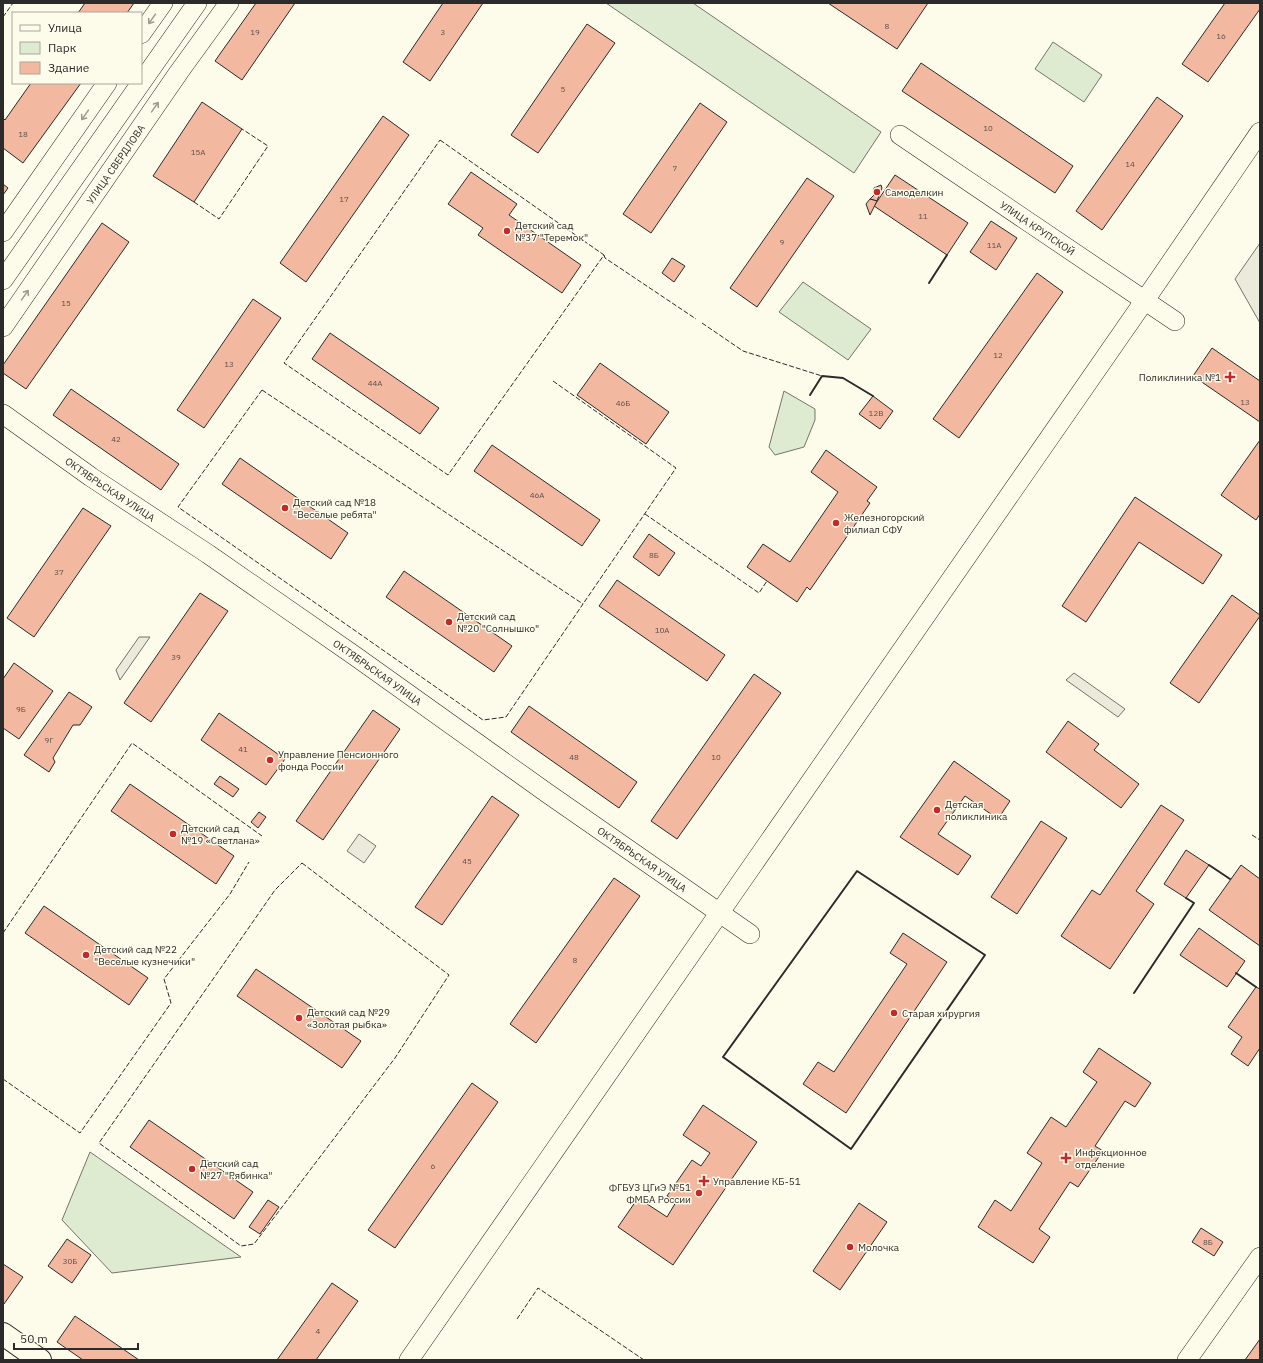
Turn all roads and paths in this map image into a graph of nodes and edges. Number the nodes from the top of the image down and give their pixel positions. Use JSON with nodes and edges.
{"nodes":[{"id":1,"x":163,"y":3,"type":"edge"},
{"id":2,"x":197,"y":3,"type":"edge"},
{"id":3,"x":229,"y":3,"type":"edge"},
{"id":4,"x":142,"y":33,"type":"edge"},
{"id":5,"x":142,"y":82,"type":"edge"},
{"id":6,"x":106,"y":84,"type":"edge"},
{"id":7,"x":140,"y":84,"type":"edge"},
{"id":8,"x":1260,"y":132,"type":"edge"},
{"id":9,"x":900,"y":135,"type":"dead end"},
{"id":10,"x":3,"y":232,"type":"edge"},
{"id":11,"x":3,"y":280,"type":"edge"},
{"id":12,"x":1145,"y":300,"type":"junction"},
{"id":13,"x":1175,"y":321,"type":"dead end"},
{"id":14,"x":3,"y":327,"type":"edge"},
{"id":15,"x":3,"y":414,"type":"edge"},
{"id":16,"x":720,"y":913,"type":"junction"},
{"id":17,"x":750,"y":934,"type":"dead end"},
{"id":18,"x":1260,"y":1257,"type":"edge"},
{"id":19,"x":3,"y":1334,"type":"edge"},
{"id":20,"x":40,"y":1360,"type":"edge"},
{"id":21,"x":409,"y":1360,"type":"edge"},
{"id":22,"x":1187,"y":1360,"type":"edge"}],
"edges":[{"from":1,"to":4,"type":"street","one_way":true},
{"from":2,"to":5,"type":"street"},
{"from":14,"to":3,"type":"street","name":"УЛИЦА СВЕРДЛОВА","one_way":true},
{"from":6,"to":10,"type":"street","one_way":true},
{"from":7,"to":11,"type":"street"},
{"from":8,"to":12,"type":"street"},
{"from":9,"to":12,"type":"street","name":"УЛИЦА КРУПСКОЙ"},
{"from":12,"to":13,"type":"street","name":"УЛИЦА КРУПСКОЙ"},
{"from":12,"to":16,"type":"street"},
{"from":15,"to":16,"type":"street","name":"ОКТЯБРЬСКАЯ УЛИЦА"},
{"from":16,"to":17,"type":"street","name":"ОКТЯБРЬСКАЯ УЛИЦА"},
{"from":16,"to":21,"type":"street"},
{"from":18,"to":22,"type":"street"},
{"from":19,"to":20,"type":"main road"}]}
